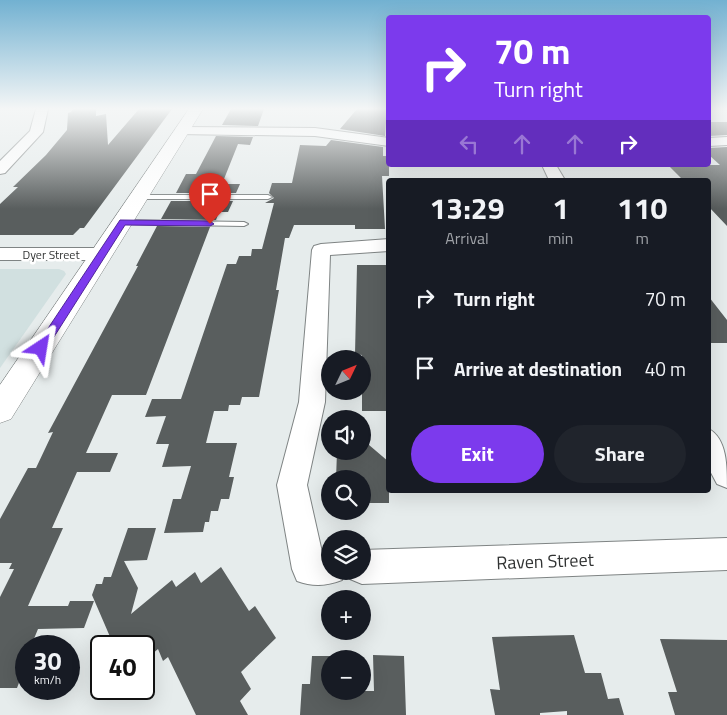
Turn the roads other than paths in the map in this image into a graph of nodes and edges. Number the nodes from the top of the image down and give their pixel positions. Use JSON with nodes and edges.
{"nodes":[{"id":1,"x":26,"y":142,"type":"edge"},
{"id":2,"x":174,"y":142,"type":"edge"},
{"id":3,"x":0,"y":170,"type":"edge"},
{"id":4,"x":139,"y":196,"type":"junction"},
{"id":5,"x":268,"y":197,"type":"dead end"},
{"id":6,"x":122,"y":222,"type":"junction"},
{"id":7,"x":244,"y":224,"type":"dead end"},
{"id":8,"x":386,"y":245,"type":"edge"},
{"id":9,"x":0,"y":254,"type":"edge"},
{"id":10,"x":102,"y":254,"type":"junction"},
{"id":11,"x":0,"y":410,"type":"edge"},
{"id":12,"x":711,"y":446,"type":"edge"},
{"id":13,"x":727,"y":474,"type":"edge"},
{"id":14,"x":727,"y":554,"type":"edge"},
{"id":15,"x":371,"y":567,"type":"edge"},
{"id":16,"x":320,"y":568,"type":"edge"}],
"edges":[{"from":1,"to":3,"type":"street"},
{"from":2,"to":4,"type":"street"},
{"from":4,"to":5,"type":"lane"},
{"from":4,"to":6,"type":"street"},
{"from":6,"to":7,"type":"lane"},
{"from":6,"to":10,"type":"street"},
{"from":8,"to":16,"type":"street"},
{"from":9,"to":10,"type":"street","name":"Dyer Street"},
{"from":10,"to":11,"type":"street"},
{"from":12,"to":13,"type":"street"},
{"from":14,"to":15,"type":"street","name":"Raven Street"}]}
